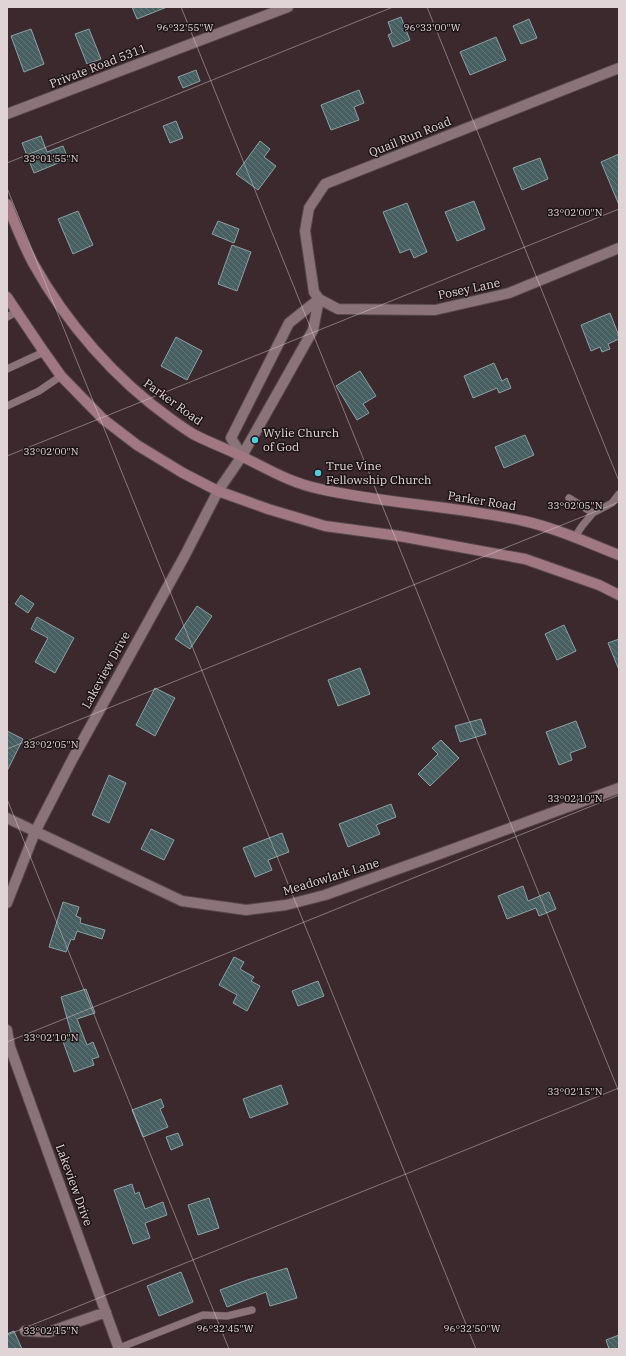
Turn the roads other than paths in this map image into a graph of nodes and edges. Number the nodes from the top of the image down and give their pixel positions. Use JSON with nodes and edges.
{"nodes":[{"id":1,"x":288,"y":7,"type":"edge"},
{"id":2,"x":619,"y":68,"type":"edge"},
{"id":3,"x":7,"y":114,"type":"edge"},
{"id":4,"x":7,"y":204,"type":"edge"},
{"id":5,"x":619,"y":248,"type":"edge"},
{"id":6,"x":7,"y":297,"type":"edge"},
{"id":7,"x":319,"y":299,"type":"junction"},
{"id":8,"x":17,"y":312,"type":"junction"},
{"id":9,"x":7,"y":317,"type":"edge"},
{"id":10,"x":44,"y":352,"type":"junction"},
{"id":11,"x":7,"y":369,"type":"edge"},
{"id":12,"x":61,"y":376,"type":"junction"},
{"id":13,"x":7,"y":406,"type":"edge"},
{"id":14,"x":242,"y":456,"type":"junction"},
{"id":15,"x":218,"y":491,"type":"junction"},
{"id":16,"x":619,"y":494,"type":"edge"},
{"id":17,"x":570,"y":498,"type":"dead end"},
{"id":18,"x":616,"y":504,"type":"edge"},
{"id":19,"x":594,"y":513,"type":"junction"},
{"id":20,"x":595,"y":546,"type":"junction"},
{"id":21,"x":619,"y":555,"type":"edge"},
{"id":22,"x":619,"y":595,"type":"edge"},
{"id":23,"x":619,"y":788,"type":"edge"},
{"id":24,"x":7,"y":818,"type":"edge"},
{"id":25,"x":35,"y":832,"type":"junction"},
{"id":26,"x":7,"y":903,"type":"edge"},
{"id":27,"x":7,"y":1030,"type":"edge"},
{"id":28,"x":252,"y":1310,"type":"dead end"},
{"id":29,"x":106,"y":1312,"type":"junction"},
{"id":30,"x":25,"y":1331,"type":"dead end"},
{"id":31,"x":119,"y":1348,"type":"edge"}],
"edges":[{"from":1,"to":3,"type":"street","name":"Private Road 5311"},
{"from":2,"to":7,"type":"street","name":"Quail Run Road"},
{"from":4,"to":14,"type":"main road","name":"Parker Road"},
{"from":5,"to":7,"type":"street","name":"Posey Lane"},
{"from":6,"to":8,"type":"main road"},
{"from":7,"to":14,"type":"street"},
{"from":7,"to":14,"type":"street"},
{"from":8,"to":9,"type":"lane"},
{"from":8,"to":10,"type":"main road"},
{"from":10,"to":11,"type":"lane"},
{"from":10,"to":12,"type":"main road"},
{"from":12,"to":13,"type":"lane"},
{"from":12,"to":15,"type":"main road"},
{"from":14,"to":15,"type":"street","name":"Lakeview Drive"},
{"from":14,"to":20,"type":"main road","name":"Parker Road"},
{"from":15,"to":22,"type":"main road"},
{"from":15,"to":25,"type":"street","name":"Lakeview Drive"},
{"from":16,"to":18,"type":"lane"},
{"from":17,"to":19,"type":"lane"},
{"from":18,"to":19,"type":"lane"},
{"from":19,"to":20,"type":"lane"},
{"from":20,"to":21,"type":"main road","name":"Parker Road"},
{"from":23,"to":25,"type":"street","name":"Meadowlark Lane"},
{"from":24,"to":25,"type":"street","name":"Meadowlark Lane"},
{"from":25,"to":26,"type":"street","name":"Lakeview Drive"},
{"from":27,"to":29,"type":"street","name":"Lakeview Drive"},
{"from":28,"to":31,"type":"lane"},
{"from":29,"to":30,"type":"street"},
{"from":29,"to":31,"type":"street","name":"Lakeview Drive"}]}
